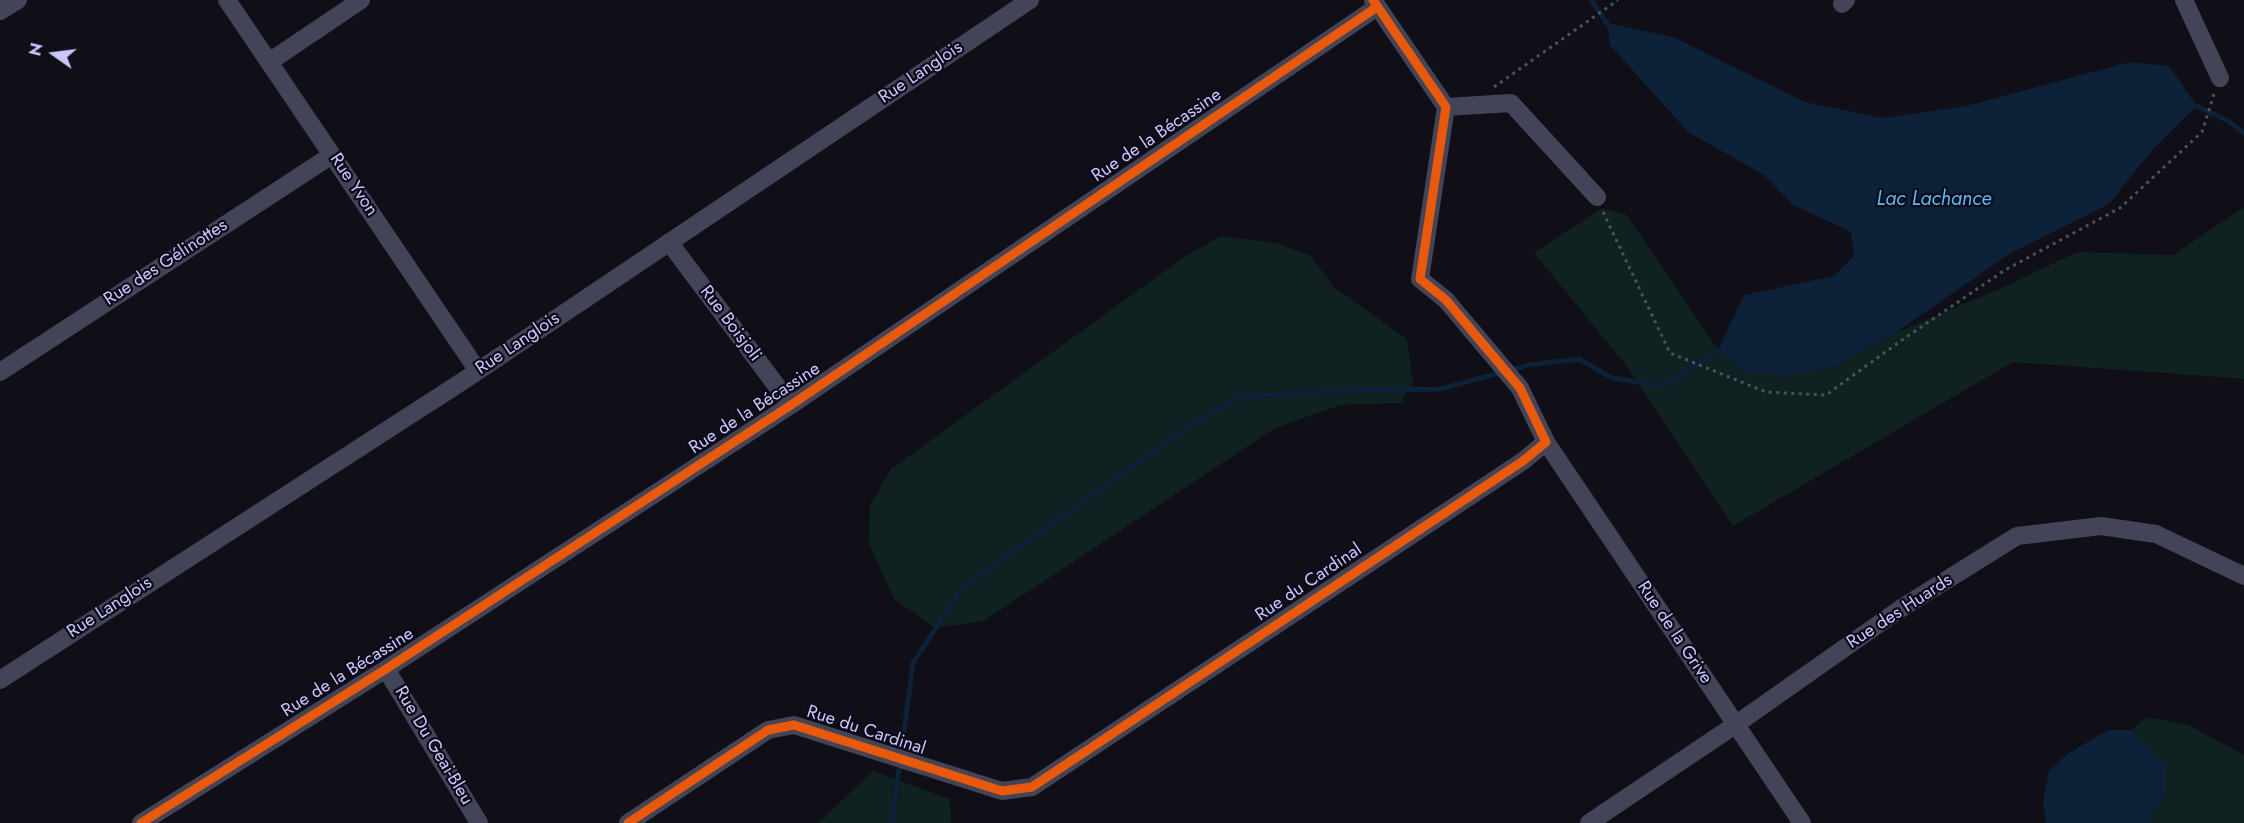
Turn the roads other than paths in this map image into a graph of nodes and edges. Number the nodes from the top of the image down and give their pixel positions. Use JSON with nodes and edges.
{"nodes":[{"id":1,"x":18,"y":0,"type":"edge"},
{"id":2,"x":227,"y":0,"type":"edge"},
{"id":3,"x":361,"y":0,"type":"edge"},
{"id":4,"x":1030,"y":0,"type":"edge"},
{"id":5,"x":2184,"y":0,"type":"edge"},
{"id":6,"x":1375,"y":3,"type":"edge"},
{"id":7,"x":0,"y":11,"type":"edge"},
{"id":8,"x":269,"y":62,"type":"junction"},
{"id":9,"x":2220,"y":78,"type":"dead end"},
{"id":10,"x":1446,"y":107,"type":"junction"},
{"id":11,"x":332,"y":155,"type":"junction"},
{"id":12,"x":1597,"y":197,"type":"road end"},
{"id":13,"x":669,"y":242,"type":"junction"},
{"id":14,"x":478,"y":371,"type":"junction"},
{"id":15,"x":0,"y":372,"type":"edge"},
{"id":16,"x":791,"y":405,"type":"junction"},
{"id":17,"x":1546,"y":442,"type":"junction"},
{"id":18,"x":2244,"y":576,"type":"edge"},
{"id":19,"x":386,"y":669,"type":"junction"},
{"id":20,"x":0,"y":680,"type":"edge"},
{"id":21,"x":1735,"y":724,"type":"junction"},
{"id":22,"x":141,"y":823,"type":"edge"},
{"id":23,"x":479,"y":823,"type":"edge"},
{"id":24,"x":628,"y":823,"type":"edge"},
{"id":25,"x":1589,"y":823,"type":"edge"},
{"id":26,"x":1802,"y":823,"type":"edge"}],
"edges":[{"from":1,"to":7,"type":"street"},
{"from":2,"to":8,"type":"street","name":"Rue Yvon"},
{"from":3,"to":8,"type":"street"},
{"from":4,"to":13,"type":"street","name":"Rue Langlois"},
{"from":5,"to":9,"type":"street"},
{"from":6,"to":10,"type":"street"},
{"from":6,"to":16,"type":"street","name":"Rue de la Bécassine"},
{"from":8,"to":11,"type":"street","name":"Rue Yvon"},
{"from":10,"to":12,"type":"street"},
{"from":10,"to":17,"type":"street"},
{"from":11,"to":14,"type":"street","name":"Rue Yvon"},
{"from":11,"to":15,"type":"street","name":"Rue des Gélinottes"},
{"from":13,"to":14,"type":"street","name":"Rue Langlois"},
{"from":13,"to":16,"type":"street","name":"Rue Boisjoli"},
{"from":14,"to":20,"type":"street","name":"Rue Langlois"},
{"from":16,"to":19,"type":"street","name":"Rue de la Bécassine"},
{"from":17,"to":21,"type":"street","name":"Rue de la Grive"},
{"from":17,"to":24,"type":"street","name":"Rue du Cardinal"},
{"from":18,"to":21,"type":"street","name":"Rue des Huards"},
{"from":19,"to":22,"type":"street","name":"Rue de la Bécassine"},
{"from":19,"to":23,"type":"street","name":"Rue Du Geai-Bleu"},
{"from":21,"to":25,"type":"street","name":"Rue des Huards"},
{"from":21,"to":26,"type":"street","name":"Rue de la Grive"}]}
